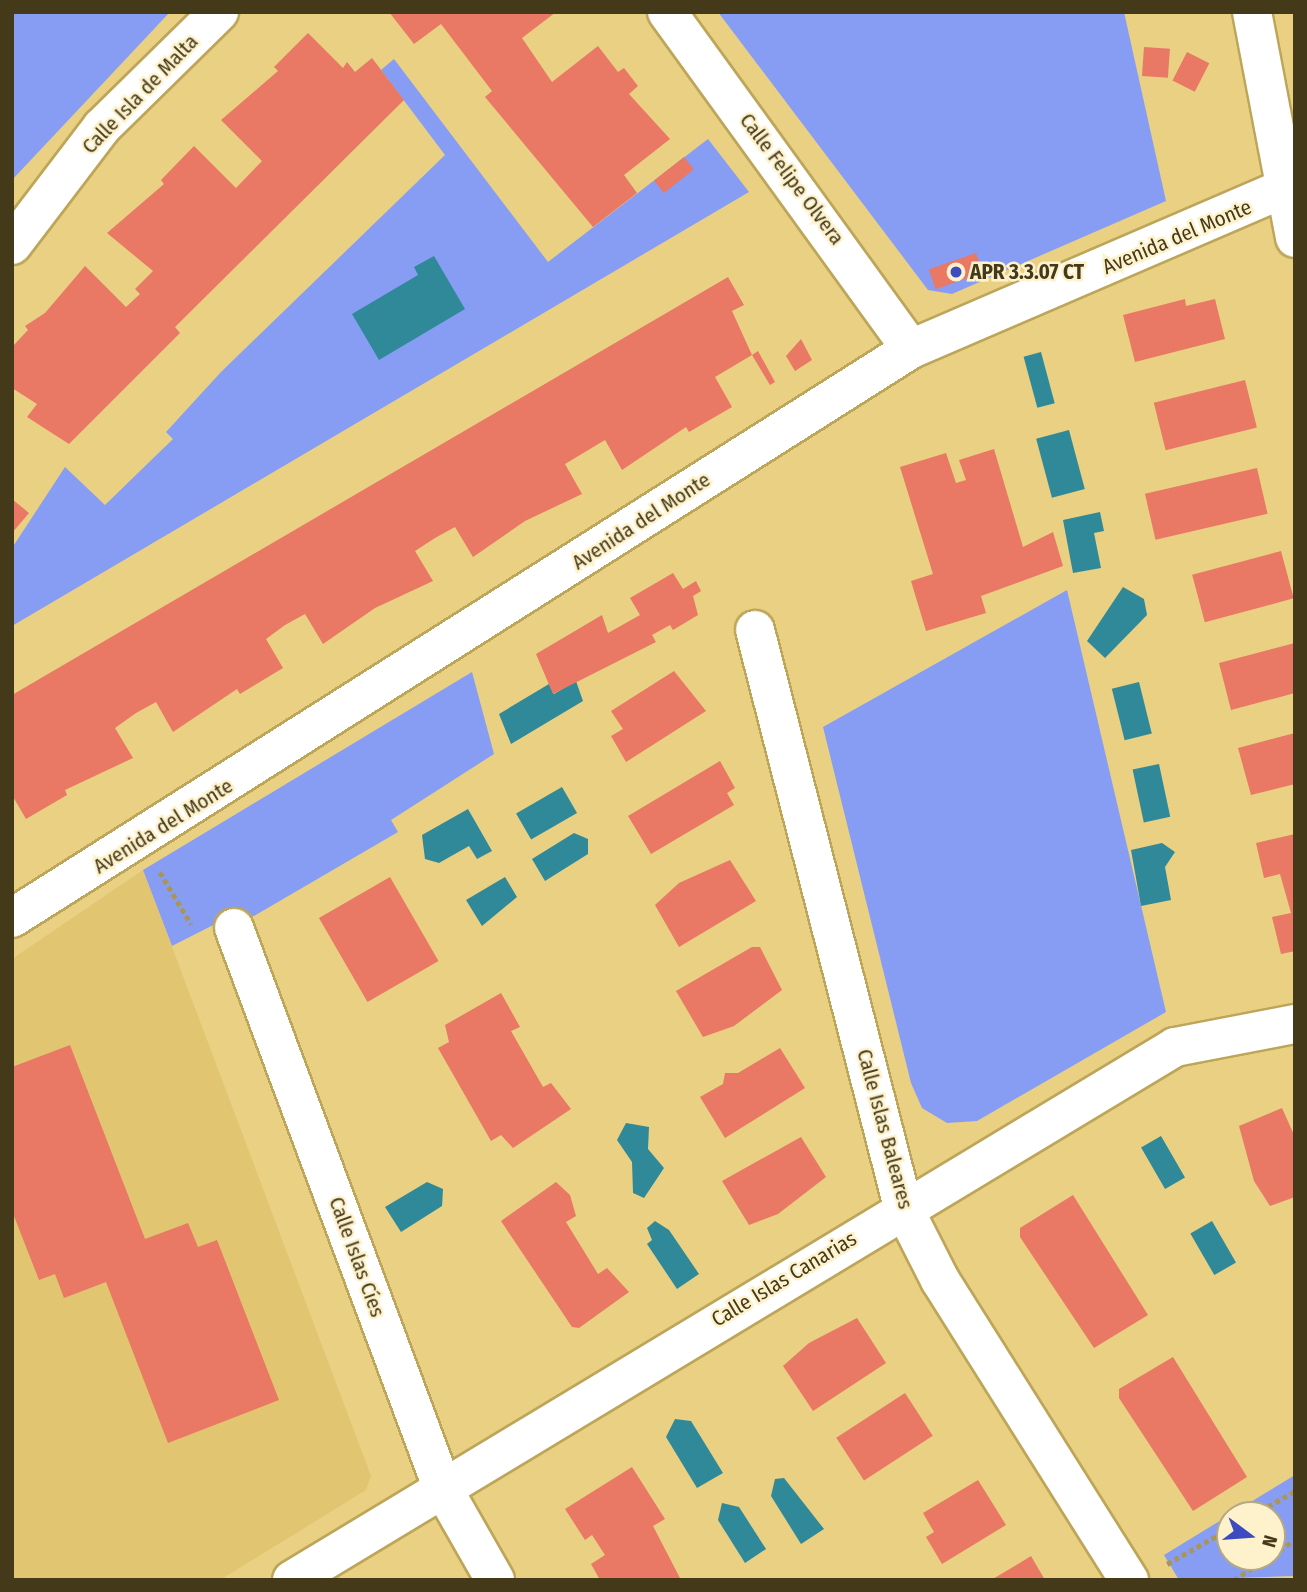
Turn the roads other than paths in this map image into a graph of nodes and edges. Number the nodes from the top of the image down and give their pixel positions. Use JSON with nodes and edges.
{"nodes":[{"id":1,"x":219,"y":12,"type":"edge"},
{"id":2,"x":667,"y":12,"type":"edge"},
{"id":3,"x":1252,"y":12,"type":"edge"},
{"id":4,"x":1291,"y":186,"type":"edge"},
{"id":5,"x":1295,"y":238,"type":"edge"},
{"id":6,"x":12,"y":245,"type":"edge"},
{"id":7,"x":911,"y":349,"type":"junction"},
{"id":8,"x":755,"y":630,"type":"dead end"},
{"id":9,"x":12,"y":918,"type":"edge"},
{"id":10,"x":216,"y":932,"type":"road end"},
{"id":11,"x":1295,"y":1024,"type":"edge"},
{"id":12,"x":903,"y":1207,"type":"junction"},
{"id":13,"x":442,"y":1487,"type":"junction"},
{"id":14,"x":1146,"y":1573,"type":"edge"},
{"id":15,"x":292,"y":1580,"type":"edge"},
{"id":16,"x":495,"y":1580,"type":"edge"}],
"edges":[{"from":1,"to":6,"type":"street","name":"Calle Isla de Malta"},
{"from":2,"to":7,"type":"street","name":"Calle Felipe Olvera"},
{"from":3,"to":4,"type":"street"},
{"from":4,"to":5,"type":"street"},
{"from":4,"to":7,"type":"street","name":"Avenida del Monte"},
{"from":7,"to":9,"type":"street","name":"Avenida del Monte"},
{"from":8,"to":12,"type":"street","name":"Calle Islas Baleares"},
{"from":10,"to":13,"type":"street","name":"Calle Islas Cíes"},
{"from":11,"to":12,"type":"street","name":"Calle Islas Canarias"},
{"from":12,"to":13,"type":"street","name":"Calle Islas Canarias"},
{"from":12,"to":14,"type":"street","name":"Calle Islas Baleares"},
{"from":13,"to":15,"type":"street","name":"Calle Islas Canarias"},
{"from":13,"to":16,"type":"street","name":"Calle Islas Cíes"}]}
